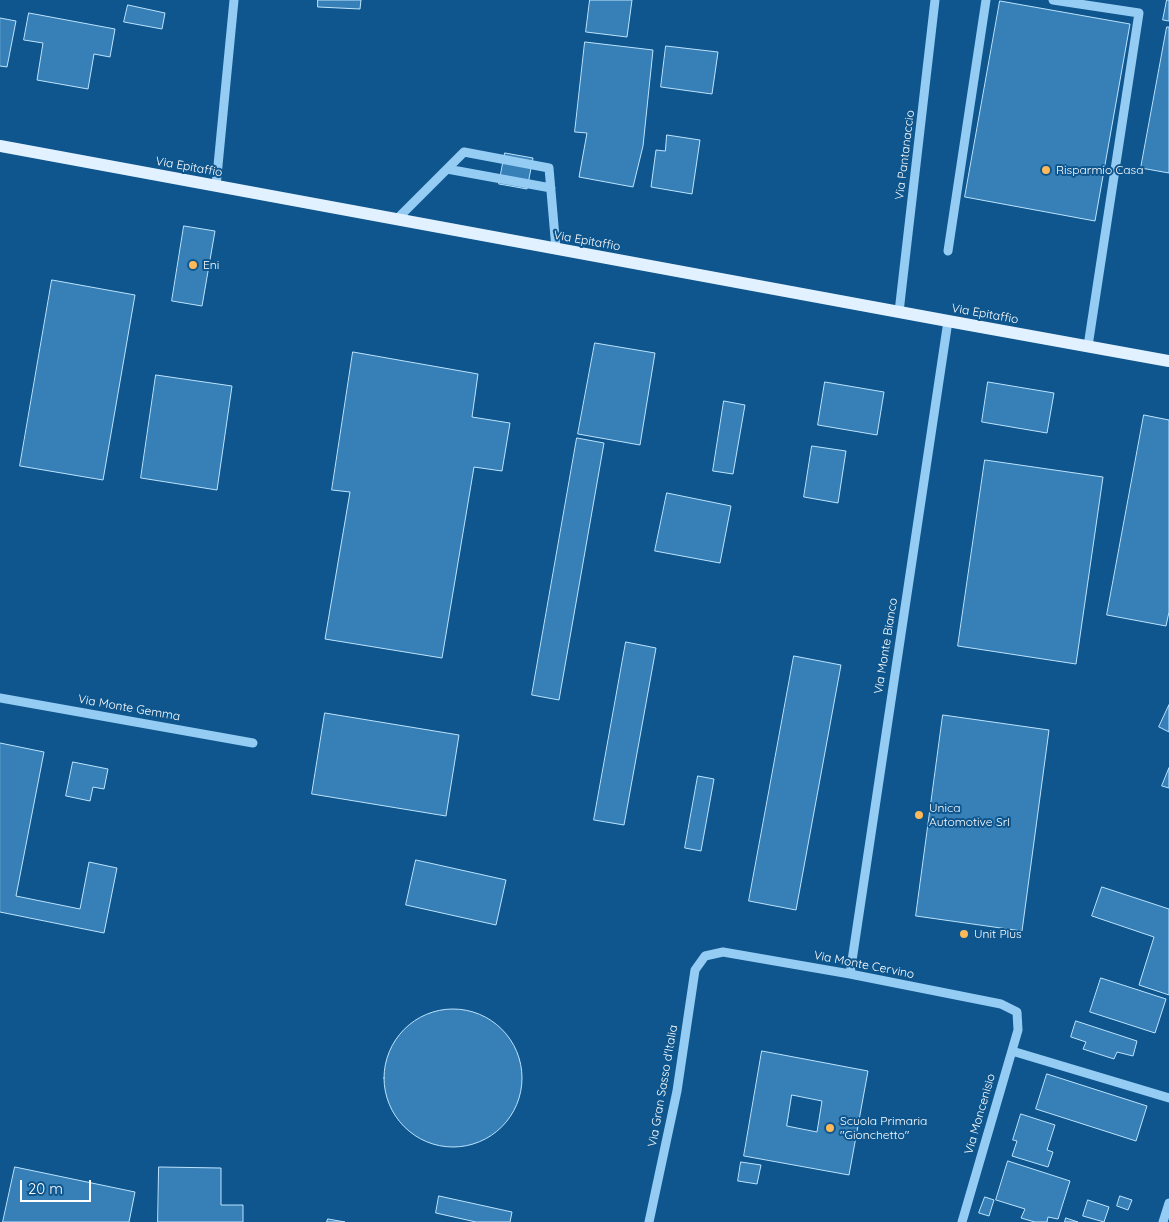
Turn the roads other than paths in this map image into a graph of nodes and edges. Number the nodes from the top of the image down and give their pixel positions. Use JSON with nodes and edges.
{"nodes":[{"id":1,"x":234,"y":0,"type":"edge"},
{"id":2,"x":936,"y":0,"type":"edge"},
{"id":3,"x":986,"y":0,"type":"edge"},
{"id":4,"x":1054,"y":0,"type":"edge"},
{"id":5,"x":0,"y":146,"type":"edge"},
{"id":6,"x":447,"y":169,"type":"junction"},
{"id":7,"x":216,"y":186,"type":"junction"},
{"id":8,"x":551,"y":188,"type":"junction"},
{"id":9,"x":397,"y":220,"type":"junction"},
{"id":10,"x":556,"y":249,"type":"junction"},
{"id":11,"x":948,"y":251,"type":"dead end"},
{"id":12,"x":899,"y":312,"type":"junction"},
{"id":13,"x":948,"y":321,"type":"junction"},
{"id":14,"x":1088,"y":346,"type":"junction"},
{"id":15,"x":1169,"y":360,"type":"edge"},
{"id":16,"x":0,"y":698,"type":"edge"},
{"id":17,"x":253,"y":743,"type":"dead end"},
{"id":18,"x":705,"y":956,"type":"joint"},
{"id":19,"x":850,"y":974,"type":"junction"},
{"id":20,"x":1016,"y":1012,"type":"joint"},
{"id":21,"x":1012,"y":1051,"type":"junction"},
{"id":22,"x":1169,"y":1098,"type":"edge"},
{"id":23,"x":1169,"y":1203,"type":"edge"},
{"id":24,"x":649,"y":1222,"type":"edge"},
{"id":25,"x":962,"y":1222,"type":"edge"},
{"id":26,"x":1163,"y":1222,"type":"edge"}],
"edges":[{"from":1,"to":7,"type":"street"},
{"from":2,"to":12,"type":"street","name":"Via Pantanaccio"},
{"from":3,"to":11,"type":"street"},
{"from":4,"to":14,"type":"street"},
{"from":5,"to":7,"type":"main road","name":"Via Epitaffio"},
{"from":6,"to":8,"type":"street"},
{"from":6,"to":8,"type":"street"},
{"from":6,"to":9,"type":"street"},
{"from":7,"to":9,"type":"main road","name":"Via Epitaffio"},
{"from":8,"to":10,"type":"street"},
{"from":9,"to":10,"type":"main road","name":"Via Epitaffio"},
{"from":10,"to":12,"type":"main road","name":"Via Epitaffio"},
{"from":12,"to":13,"type":"main road","name":"Via Epitaffio"},
{"from":13,"to":14,"type":"main road","name":"Via Epitaffio"},
{"from":13,"to":19,"type":"street","name":"Via Monte Bianco"},
{"from":14,"to":15,"type":"main road","name":"Via Epitaffio"},
{"from":16,"to":17,"type":"street","name":"Via Monte Gemma"},
{"from":18,"to":19,"type":"street","name":"Via Monte Cervino"},
{"from":18,"to":24,"type":"street","name":"Via Gran Sasso d'Italia"},
{"from":19,"to":20,"type":"street","name":"Via Monte Cervino"},
{"from":20,"to":21,"type":"street","name":"Via Moncenisio"},
{"from":21,"to":22,"type":"street"},
{"from":21,"to":25,"type":"street","name":"Via Moncenisio"},
{"from":23,"to":26,"type":"street"}]}
